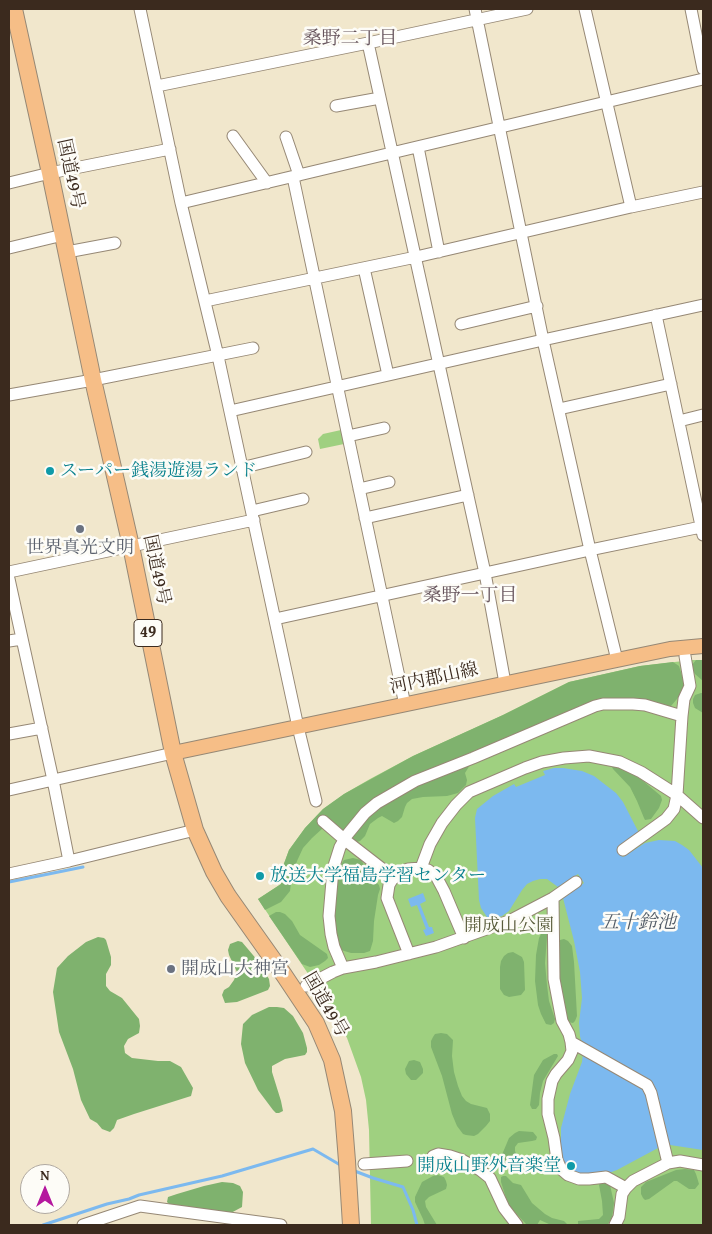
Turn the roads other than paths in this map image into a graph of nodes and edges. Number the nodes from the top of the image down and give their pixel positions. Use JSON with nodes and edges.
{"nodes":[{"id":1,"x":14,"y":9,"type":"edge"},
{"id":2,"x":140,"y":9,"type":"edge"},
{"id":3,"x":527,"y":9,"type":"edge"},
{"id":4,"x":585,"y":9,"type":"edge"},
{"id":5,"x":691,"y":9,"type":"edge"},
{"id":6,"x":476,"y":14,"type":"edge"},
{"id":7,"x":368,"y":43,"type":"junction"},
{"id":8,"x":703,"y":69,"type":"edge"},
{"id":9,"x":703,"y":79,"type":"edge"},
{"id":10,"x":157,"y":86,"type":"junction"},
{"id":11,"x":380,"y":98,"type":"junction"},
{"id":12,"x":606,"y":102,"type":"junction"},
{"id":13,"x":336,"y":106,"type":"dead end"},
{"id":14,"x":499,"y":128,"type":"junction"},
{"id":15,"x":233,"y":136,"type":"dead end"},
{"id":16,"x":286,"y":138,"type":"dead end"},
{"id":17,"x":418,"y":147,"type":"junction"},
{"id":18,"x":170,"y":149,"type":"junction"},
{"id":19,"x":392,"y":153,"type":"junction"},
{"id":20,"x":50,"y":173,"type":"junction"},
{"id":21,"x":296,"y":176,"type":"junction"},
{"id":22,"x":267,"y":183,"type":"junction"},
{"id":23,"x":9,"y":184,"type":"edge"},
{"id":24,"x":703,"y":192,"type":"edge"},
{"id":25,"x":181,"y":203,"type":"junction"},
{"id":26,"x":631,"y":207,"type":"junction"},
{"id":27,"x":522,"y":232,"type":"junction"},
{"id":28,"x":63,"y":236,"type":"junction"},
{"id":29,"x":115,"y":243,"type":"dead end"},
{"id":30,"x":9,"y":248,"type":"edge"},
{"id":31,"x":67,"y":252,"type":"junction"},
{"id":32,"x":439,"y":252,"type":"junction"},
{"id":33,"x":416,"y":257,"type":"junction"},
{"id":34,"x":364,"y":268,"type":"junction"},
{"id":35,"x":314,"y":278,"type":"junction"},
{"id":36,"x":205,"y":301,"type":"junction"},
{"id":37,"x":703,"y":305,"type":"edge"},
{"id":38,"x":537,"y":306,"type":"junction"},
{"id":39,"x":656,"y":315,"type":"junction"},
{"id":40,"x":461,"y":324,"type":"dead end"},
{"id":41,"x":543,"y":340,"type":"junction"},
{"id":42,"x":253,"y":348,"type":"dead end"},
{"id":43,"x":218,"y":356,"type":"junction"},
{"id":44,"x":438,"y":363,"type":"junction"},
{"id":45,"x":388,"y":375,"type":"junction"},
{"id":46,"x":93,"y":380,"type":"junction"},
{"id":47,"x":671,"y":384,"type":"junction"},
{"id":48,"x":338,"y":387,"type":"junction"},
{"id":49,"x":9,"y":395,"type":"edge"},
{"id":50,"x":559,"y":409,"type":"junction"},
{"id":51,"x":230,"y":411,"type":"junction"},
{"id":52,"x":703,"y":415,"type":"edge"},
{"id":53,"x":679,"y":421,"type":"junction"},
{"id":54,"x":384,"y":428,"type":"dead end"},
{"id":55,"x":348,"y":436,"type":"junction"},
{"id":56,"x":306,"y":452,"type":"dead end"},
{"id":57,"x":241,"y":468,"type":"junction"},
{"id":58,"x":389,"y":482,"type":"dead end"},
{"id":59,"x":359,"y":488,"type":"junction"},
{"id":60,"x":468,"y":494,"type":"junction"},
{"id":61,"x":303,"y":500,"type":"dead end"},
{"id":62,"x":253,"y":515,"type":"junction"},
{"id":63,"x":365,"y":518,"type":"junction"},
{"id":64,"x":702,"y":531,"type":"edge"},
{"id":65,"x":130,"y":546,"type":"junction"},
{"id":66,"x":590,"y":550,"type":"junction"},
{"id":67,"x":9,"y":572,"type":"edge"},
{"id":68,"x":485,"y":573,"type":"junction"},
{"id":69,"x":9,"y":580,"type":"edge"},
{"id":70,"x":382,"y":595,"type":"junction"},
{"id":71,"x":11,"y":597,"type":"edge"},
{"id":72,"x":275,"y":618,"type":"junction"},
{"id":73,"x":22,"y":639,"type":"junction"},
{"id":74,"x":9,"y":641,"type":"edge"},
{"id":75,"x":703,"y":646,"type":"edge"},
{"id":76,"x":685,"y":656,"type":"dead end"},
{"id":77,"x":617,"y":660,"type":"junction"},
{"id":78,"x":505,"y":683,"type":"junction"},
{"id":79,"x":405,"y":705,"type":"junction"},
{"id":80,"x":682,"y":716,"type":"junction"},
{"id":81,"x":298,"y":727,"type":"junction"},
{"id":82,"x":42,"y":728,"type":"junction"},
{"id":83,"x":9,"y":734,"type":"edge"},
{"id":84,"x":173,"y":753,"type":"junction"},
{"id":85,"x":53,"y":780,"type":"junction"},
{"id":86,"x":9,"y":790,"type":"edge"},
{"id":87,"x":678,"y":794,"type":"junction"},
{"id":88,"x":316,"y":801,"type":"dead end"},
{"id":89,"x":703,"y":818,"type":"edge"},
{"id":90,"x":323,"y":821,"type":"dead end"},
{"id":91,"x":195,"y":830,"type":"junction"},
{"id":92,"x":345,"y":840,"type":"junction"},
{"id":93,"x":623,"y":850,"type":"dead end"},
{"id":94,"x":69,"y":861,"type":"junction"},
{"id":95,"x":421,"y":868,"type":"junction"},
{"id":96,"x":9,"y":874,"type":"edge"},
{"id":97,"x":394,"y":878,"type":"junction"},
{"id":98,"x":576,"y":882,"type":"dead end"},
{"id":99,"x":553,"y":898,"type":"junction"},
{"id":100,"x":464,"y":938,"type":"junction"},
{"id":101,"x":409,"y":954,"type":"junction"},
{"id":102,"x":342,"y":968,"type":"junction"},
{"id":103,"x":306,"y":986,"type":"dead end"},
{"id":104,"x":571,"y":1042,"type":"junction"},
{"id":105,"x":433,"y":1156,"type":"dead end"},
{"id":106,"x":407,"y":1161,"type":"dead end"},
{"id":107,"x":668,"y":1163,"type":"junction"},
{"id":108,"x":364,"y":1164,"type":"dead end"},
{"id":109,"x":703,"y":1165,"type":"edge"},
{"id":110,"x":626,"y":1188,"type":"junction"},
{"id":111,"x":119,"y":1213,"type":"junction"},
{"id":112,"x":216,"y":1221,"type":"edge"},
{"id":113,"x":83,"y":1225,"type":"edge"},
{"id":114,"x":121,"y":1225,"type":"edge"},
{"id":115,"x":281,"y":1225,"type":"edge"},
{"id":116,"x":351,"y":1225,"type":"edge"},
{"id":117,"x":517,"y":1225,"type":"edge"},
{"id":118,"x":615,"y":1225,"type":"edge"}],
"edges":[{"from":1,"to":20,"type":"highway","name":"国道49号","number":"49"},
{"from":2,"to":10,"type":"street"},
{"from":3,"to":6,"type":"street"},
{"from":4,"to":12,"type":"street"},
{"from":5,"to":8,"type":"street"},
{"from":6,"to":7,"type":"street"},
{"from":6,"to":14,"type":"street"},
{"from":7,"to":10,"type":"street"},
{"from":7,"to":11,"type":"street"},
{"from":9,"to":12,"type":"street"},
{"from":10,"to":18,"type":"street"},
{"from":11,"to":13,"type":"street"},
{"from":11,"to":19,"type":"street"},
{"from":12,"to":14,"type":"street"},
{"from":12,"to":26,"type":"street"},
{"from":14,"to":17,"type":"street"},
{"from":14,"to":27,"type":"street"},
{"from":15,"to":22,"type":"street"},
{"from":16,"to":21,"type":"street"},
{"from":17,"to":19,"type":"street"},
{"from":17,"to":32,"type":"street"},
{"from":18,"to":20,"type":"street"},
{"from":18,"to":25,"type":"street"},
{"from":19,"to":21,"type":"street"},
{"from":19,"to":33,"type":"street"},
{"from":20,"to":23,"type":"street"},
{"from":20,"to":28,"type":"highway","name":"国道49号","number":"49"},
{"from":21,"to":22,"type":"street"},
{"from":21,"to":35,"type":"street"},
{"from":22,"to":25,"type":"street"},
{"from":24,"to":26,"type":"street"},
{"from":25,"to":36,"type":"street"},
{"from":26,"to":27,"type":"street"},
{"from":27,"to":32,"type":"street"},
{"from":27,"to":38,"type":"street"},
{"from":28,"to":30,"type":"street"},
{"from":28,"to":31,"type":"highway","name":"国道49号","number":"49"},
{"from":29,"to":31,"type":"street"},
{"from":31,"to":46,"type":"highway","name":"国道49号","number":"49"},
{"from":32,"to":33,"type":"street"},
{"from":33,"to":34,"type":"street"},
{"from":33,"to":44,"type":"street"},
{"from":34,"to":35,"type":"street"},
{"from":34,"to":45,"type":"street"},
{"from":35,"to":36,"type":"street"},
{"from":35,"to":48,"type":"street"},
{"from":36,"to":43,"type":"street"},
{"from":37,"to":39,"type":"street"},
{"from":38,"to":40,"type":"street"},
{"from":38,"to":41,"type":"street"},
{"from":39,"to":41,"type":"street"},
{"from":39,"to":47,"type":"street"},
{"from":41,"to":44,"type":"street"},
{"from":41,"to":50,"type":"street"},
{"from":42,"to":43,"type":"street"},
{"from":43,"to":46,"type":"street"},
{"from":43,"to":51,"type":"street"},
{"from":44,"to":45,"type":"street"},
{"from":44,"to":60,"type":"street"},
{"from":45,"to":48,"type":"street"},
{"from":46,"to":49,"type":"street"},
{"from":46,"to":65,"type":"highway","name":"国道49号","number":"49"},
{"from":47,"to":50,"type":"street"},
{"from":47,"to":53,"type":"street"},
{"from":48,"to":51,"type":"street"},
{"from":48,"to":55,"type":"street"},
{"from":50,"to":66,"type":"street"},
{"from":51,"to":57,"type":"street"},
{"from":52,"to":53,"type":"street"},
{"from":53,"to":64,"type":"street"},
{"from":54,"to":55,"type":"street"},
{"from":55,"to":59,"type":"street"},
{"from":56,"to":57,"type":"street"},
{"from":57,"to":62,"type":"street"},
{"from":58,"to":59,"type":"street"},
{"from":59,"to":63,"type":"street"},
{"from":60,"to":63,"type":"street"},
{"from":60,"to":68,"type":"street"},
{"from":61,"to":62,"type":"street"},
{"from":62,"to":65,"type":"street"},
{"from":62,"to":72,"type":"street"},
{"from":63,"to":70,"type":"street"},
{"from":64,"to":66,"type":"street"},
{"from":65,"to":67,"type":"street"},
{"from":65,"to":84,"type":"highway","name":"国道49号","number":"49"},
{"from":66,"to":68,"type":"street"},
{"from":66,"to":77,"type":"street"},
{"from":68,"to":70,"type":"street"},
{"from":68,"to":78,"type":"street"},
{"from":69,"to":71,"type":"street"},
{"from":70,"to":72,"type":"street"},
{"from":70,"to":79,"type":"street"},
{"from":71,"to":73,"type":"street"},
{"from":72,"to":81,"type":"street"},
{"from":73,"to":74,"type":"street"},
{"from":73,"to":82,"type":"street"},
{"from":75,"to":77,"type":"main road","name":"河内郡山線"},
{"from":76,"to":80,"type":"street"},
{"from":77,"to":78,"type":"main road","name":"河内郡山線"},
{"from":78,"to":79,"type":"main road","name":"河内郡山線"},
{"from":79,"to":81,"type":"main road","name":"河内郡山線"},
{"from":80,"to":87,"type":"street"},
{"from":80,"to":92,"type":"street"},
{"from":81,"to":84,"type":"main road","name":"河内郡山線"},
{"from":81,"to":88,"type":"street"},
{"from":82,"to":83,"type":"street"},
{"from":82,"to":85,"type":"street"},
{"from":84,"to":85,"type":"street"},
{"from":84,"to":91,"type":"highway","name":"国道49号","number":"49"},
{"from":85,"to":86,"type":"street"},
{"from":85,"to":94,"type":"street"},
{"from":87,"to":89,"type":"street"},
{"from":87,"to":93,"type":"street"},
{"from":87,"to":95,"type":"street"},
{"from":90,"to":92,"type":"street"},
{"from":91,"to":94,"type":"street"},
{"from":91,"to":116,"type":"highway","name":"国道49号","number":"49"},
{"from":92,"to":97,"type":"street"},
{"from":92,"to":102,"type":"street"},
{"from":94,"to":96,"type":"street"},
{"from":95,"to":97,"type":"street"},
{"from":95,"to":100,"type":"street"},
{"from":97,"to":101,"type":"street"},
{"from":98,"to":99,"type":"street"},
{"from":99,"to":100,"type":"street"},
{"from":99,"to":104,"type":"street"},
{"from":100,"to":101,"type":"street"},
{"from":101,"to":102,"type":"street"},
{"from":102,"to":103,"type":"street"},
{"from":104,"to":107,"type":"street"},
{"from":104,"to":110,"type":"street"},
{"from":105,"to":117,"type":"street"},
{"from":106,"to":108,"type":"street"},
{"from":107,"to":109,"type":"street"},
{"from":107,"to":110,"type":"street"},
{"from":110,"to":118,"type":"street"},
{"from":111,"to":112,"type":"street"},
{"from":111,"to":113,"type":"street"},
{"from":111,"to":114,"type":"street"},
{"from":112,"to":115,"type":"street"}]}
